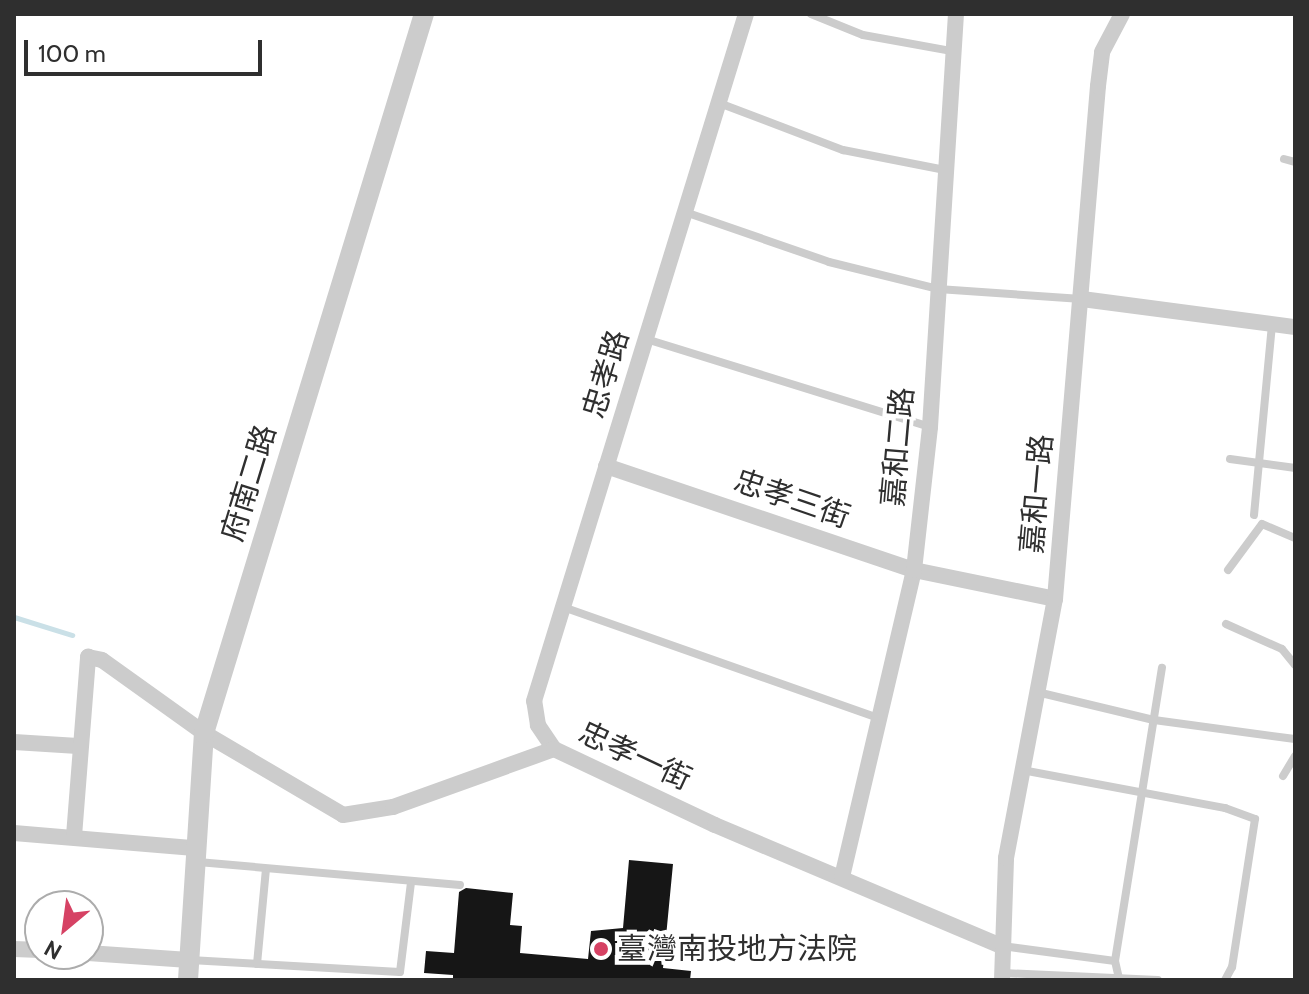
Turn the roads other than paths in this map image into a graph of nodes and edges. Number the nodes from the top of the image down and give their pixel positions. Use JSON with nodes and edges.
{"nodes":[{"id":1,"x":424,"y":14,"type":"edge"},
{"id":2,"x":746,"y":14,"type":"edge"},
{"id":3,"x":811,"y":14,"type":"edge"},
{"id":4,"x":956,"y":14,"type":"edge"},
{"id":5,"x":1121,"y":14,"type":"edge"},
{"id":6,"x":951,"y":51,"type":"junction"},
{"id":7,"x":718,"y":103,"type":"junction"},
{"id":8,"x":1284,"y":159,"type":"dead end"},
{"id":9,"x":1295,"y":162,"type":"edge"},
{"id":10,"x":945,"y":170,"type":"junction"},
{"id":11,"x":685,"y":212,"type":"junction"},
{"id":12,"x":938,"y":289,"type":"junction"},
{"id":13,"x":1082,"y":299,"type":"junction"},
{"id":14,"x":1272,"y":324,"type":"junction"},
{"id":15,"x":1295,"y":327,"type":"edge"},
{"id":16,"x":646,"y":339,"type":"junction"},
{"id":17,"x":930,"y":427,"type":"junction"},
{"id":18,"x":1230,"y":459,"type":"dead end"},
{"id":19,"x":1261,"y":461,"type":"junction"},
{"id":20,"x":606,"y":466,"type":"junction"},
{"id":21,"x":1295,"y":468,"type":"edge"},
{"id":22,"x":1254,"y":515,"type":"dead end"},
{"id":23,"x":1295,"y":538,"type":"edge"},
{"id":24,"x":914,"y":570,"type":"junction"},
{"id":25,"x":1228,"y":570,"type":"dead end"},
{"id":26,"x":1055,"y":599,"type":"junction"},
{"id":27,"x":563,"y":607,"type":"junction"},
{"id":28,"x":1226,"y":624,"type":"dead end"},
{"id":29,"x":1295,"y":665,"type":"edge"},
{"id":30,"x":1162,"y":668,"type":"dead end"},
{"id":31,"x":1037,"y":692,"type":"junction"},
{"id":32,"x":880,"y":718,"type":"junction"},
{"id":33,"x":1154,"y":720,"type":"junction"},
{"id":34,"x":204,"y":733,"type":"junction"},
{"id":35,"x":1295,"y":739,"type":"edge"},
{"id":36,"x":14,"y":742,"type":"edge"},
{"id":37,"x":78,"y":746,"type":"junction"},
{"id":38,"x":554,"y":749,"type":"junction"},
{"id":39,"x":1295,"y":756,"type":"edge"},
{"id":40,"x":1022,"y":770,"type":"junction"},
{"id":41,"x":1283,"y":776,"type":"dead end"},
{"id":42,"x":1142,"y":793,"type":"junction"},
{"id":43,"x":14,"y":833,"type":"edge"},
{"id":44,"x":74,"y":836,"type":"junction"},
{"id":45,"x":193,"y":855,"type":"junction"},
{"id":46,"x":266,"y":869,"type":"junction"},
{"id":47,"x":842,"y":877,"type":"junction"},
{"id":48,"x":411,"y":883,"type":"junction"},
{"id":49,"x":460,"y":885,"type":"dead end"},
{"id":50,"x":1001,"y":946,"type":"junction"},
{"id":51,"x":104,"y":956,"type":"edge"},
{"id":52,"x":1115,"y":961,"type":"junction"},
{"id":53,"x":257,"y":964,"type":"junction"},
{"id":54,"x":189,"y":970,"type":"edge"},
{"id":55,"x":1002,"y":977,"type":"edge"},
{"id":56,"x":1119,"y":978,"type":"edge"},
{"id":57,"x":1077,"y":979,"type":"edge"},
{"id":58,"x":1158,"y":980,"type":"edge"},
{"id":59,"x":1225,"y":980,"type":"edge"}],
"edges":[{"from":1,"to":34,"type":"street","name":"府南二路"},
{"from":2,"to":7,"type":"street","name":"忠孝路"},
{"from":3,"to":6,"type":"lane"},
{"from":4,"to":6,"type":"street","name":"嘉和二路"},
{"from":5,"to":13,"type":"street","name":"嘉和一路"},
{"from":6,"to":10,"type":"street","name":"嘉和二路"},
{"from":7,"to":10,"type":"lane"},
{"from":7,"to":11,"type":"street","name":"忠孝路"},
{"from":8,"to":9,"type":"lane"},
{"from":10,"to":12,"type":"street","name":"嘉和二路"},
{"from":11,"to":12,"type":"lane"},
{"from":11,"to":16,"type":"street","name":"忠孝路"},
{"from":12,"to":13,"type":"lane"},
{"from":12,"to":17,"type":"street","name":"嘉和二路"},
{"from":13,"to":14,"type":"street"},
{"from":13,"to":26,"type":"street","name":"嘉和一路"},
{"from":14,"to":15,"type":"street"},
{"from":14,"to":19,"type":"lane"},
{"from":16,"to":17,"type":"lane"},
{"from":16,"to":20,"type":"street","name":"忠孝路"},
{"from":17,"to":24,"type":"street","name":"嘉和二路"},
{"from":18,"to":19,"type":"lane"},
{"from":19,"to":21,"type":"lane"},
{"from":19,"to":22,"type":"lane"},
{"from":20,"to":24,"type":"street","name":"忠孝三街"},
{"from":20,"to":27,"type":"street","name":"忠孝路"},
{"from":23,"to":25,"type":"lane"},
{"from":24,"to":26,"type":"street","name":"忠孝三街"},
{"from":24,"to":32,"type":"street","name":"嘉和二路"},
{"from":26,"to":31,"type":"street","name":"嘉和一路"},
{"from":27,"to":32,"type":"lane"},
{"from":27,"to":38,"type":"street","name":"忠孝路"},
{"from":28,"to":29,"type":"lane"},
{"from":30,"to":33,"type":"lane"},
{"from":31,"to":33,"type":"lane"},
{"from":31,"to":40,"type":"street","name":"嘉和一路"},
{"from":32,"to":47,"type":"street","name":"嘉和二路"},
{"from":33,"to":35,"type":"lane"},
{"from":33,"to":42,"type":"lane"},
{"from":34,"to":37,"type":"street","name":"忠孝一街"},
{"from":34,"to":38,"type":"street","name":"忠孝一街"},
{"from":34,"to":45,"type":"street","name":"府南二路"},
{"from":36,"to":37,"type":"street"},
{"from":37,"to":44,"type":"street"},
{"from":38,"to":47,"type":"street","name":"忠孝一街"},
{"from":39,"to":41,"type":"lane"},
{"from":40,"to":42,"type":"lane"},
{"from":40,"to":50,"type":"street","name":"嘉和一路"},
{"from":42,"to":52,"type":"lane"},
{"from":42,"to":59,"type":"lane"},
{"from":43,"to":44,"type":"street"},
{"from":44,"to":45,"type":"street"},
{"from":45,"to":46,"type":"lane"},
{"from":45,"to":54,"type":"street","name":"府南二路"},
{"from":46,"to":48,"type":"lane"},
{"from":46,"to":53,"type":"lane"},
{"from":47,"to":50,"type":"street","name":"忠孝一街"},
{"from":48,"to":49,"type":"lane"},
{"from":48,"to":53,"type":"lane"},
{"from":50,"to":52,"type":"lane"},
{"from":50,"to":55,"type":"street","name":"嘉和一路"},
{"from":51,"to":54,"type":"street"},
{"from":52,"to":56,"type":"lane"},
{"from":53,"to":54,"type":"lane"},
{"from":55,"to":57,"type":"lane"},
{"from":56,"to":57,"type":"lane"},
{"from":56,"to":58,"type":"lane"}]}
